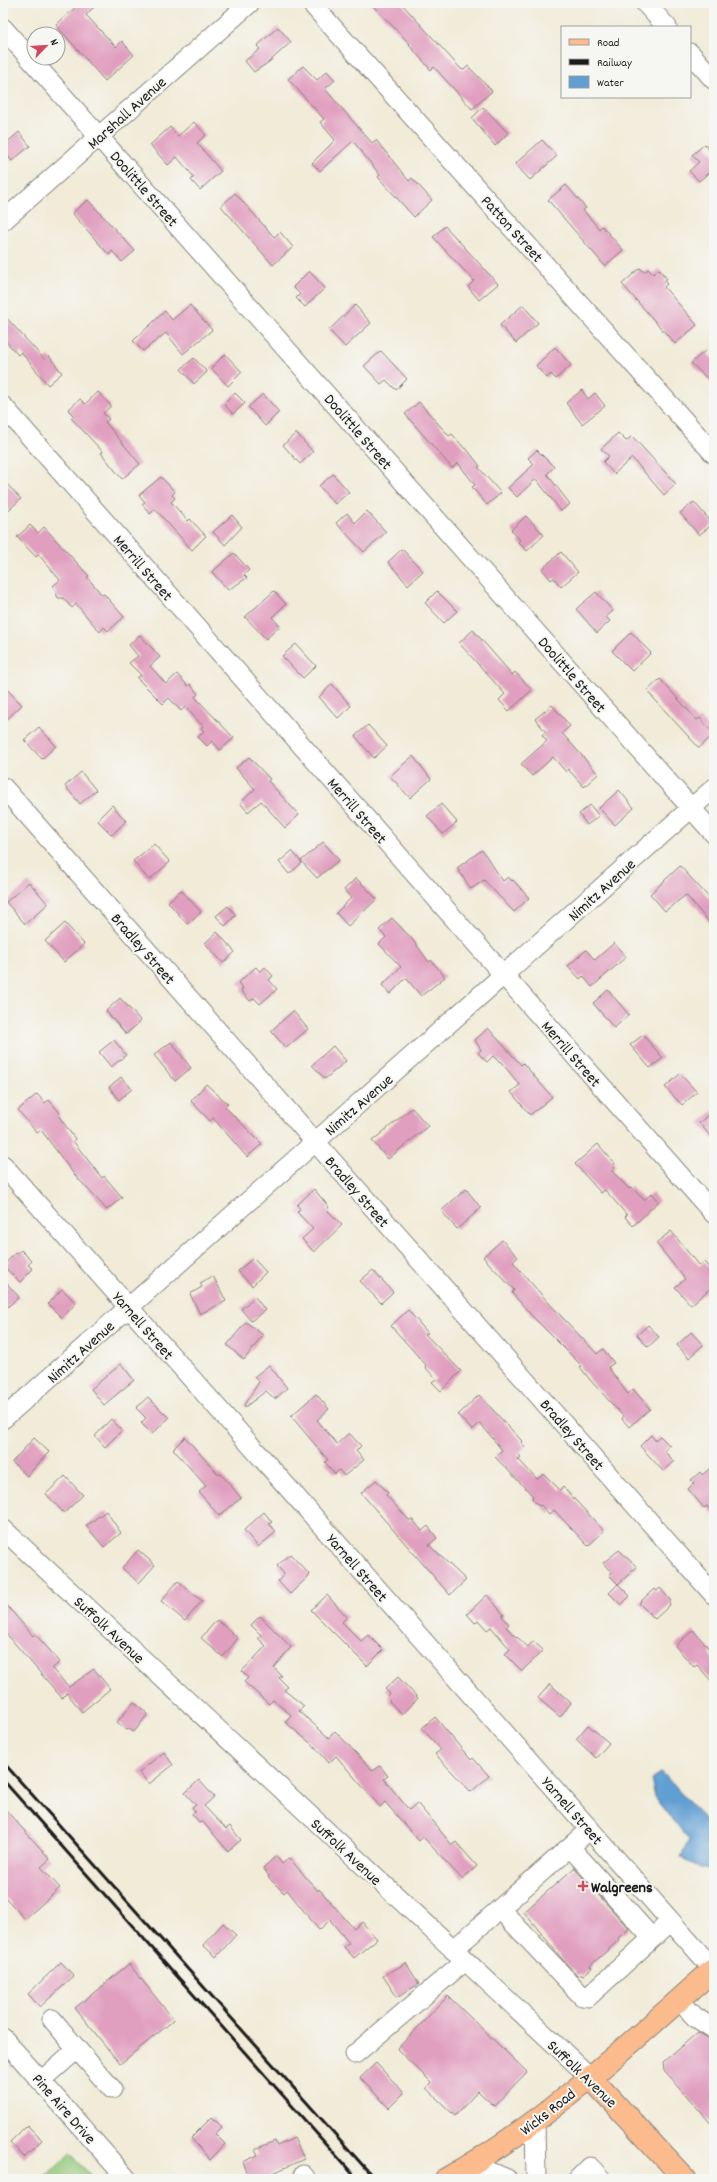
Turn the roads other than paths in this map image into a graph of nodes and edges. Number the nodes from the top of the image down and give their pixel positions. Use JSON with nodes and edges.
{"nodes":[{"id":1,"x":250,"y":3,"type":"edge"},
{"id":2,"x":311,"y":3,"type":"edge"},
{"id":3,"x":645,"y":3,"type":"edge"},
{"id":4,"x":666,"y":26,"type":"edge"},
{"id":5,"x":3,"y":28,"type":"edge"},
{"id":6,"x":691,"y":54,"type":"edge"},
{"id":7,"x":714,"y":80,"type":"edge"},
{"id":8,"x":99,"y":136,"type":"junction"},
{"id":9,"x":3,"y":221,"type":"edge"},
{"id":10,"x":3,"y":406,"type":"edge"},
{"id":11,"x":714,"y":454,"type":"edge"},
{"id":12,"x":3,"y":787,"type":"edge"},
{"id":13,"x":714,"y":788,"type":"edge"},
{"id":14,"x":691,"y":808,"type":"junction"},
{"id":15,"x":714,"y":834,"type":"edge"},
{"id":16,"x":504,"y":976,"type":"junction"},
{"id":17,"x":315,"y":1142,"type":"junction"},
{"id":18,"x":3,"y":1165,"type":"edge"},
{"id":19,"x":714,"y":1214,"type":"edge"},
{"id":20,"x":129,"y":1308,"type":"junction"},
{"id":21,"x":3,"y":1419,"type":"edge"},
{"id":22,"x":3,"y":1529,"type":"edge"},
{"id":23,"x":714,"y":1595,"type":"edge"},
{"id":24,"x":590,"y":1829,"type":"junction"},
{"id":25,"x":570,"y":1847,"type":"junction"},
{"id":26,"x":500,"y":1909,"type":"junction"},
{"id":27,"x":671,"y":1921,"type":"junction"},
{"id":28,"x":652,"y":1938,"type":"junction"},
{"id":29,"x":459,"y":1956,"type":"junction"},
{"id":30,"x":714,"y":1970,"type":"edge"},
{"id":31,"x":679,"y":2000,"type":"junction"},
{"id":32,"x":52,"y":2019,"type":"dead end"},
{"id":33,"x":714,"y":2029,"type":"edge"},
{"id":34,"x":3,"y":2038,"type":"edge"},
{"id":35,"x":77,"y":2049,"type":"junction"},
{"id":36,"x":355,"y":2054,"type":"dead end"},
{"id":37,"x":590,"y":2077,"type":"junction"},
{"id":38,"x":41,"y":2081,"type":"junction"},
{"id":39,"x":112,"y":2089,"type":"dead end"},
{"id":40,"x":535,"y":2121,"type":"junction"},
{"id":41,"x":472,"y":2164,"type":"junction"},
{"id":42,"x":127,"y":2179,"type":"edge"},
{"id":43,"x":446,"y":2179,"type":"edge"},
{"id":44,"x":507,"y":2179,"type":"edge"},
{"id":45,"x":536,"y":2179,"type":"edge"},
{"id":46,"x":578,"y":2179,"type":"edge"},
{"id":47,"x":601,"y":2179,"type":"edge"},
{"id":48,"x":685,"y":2179,"type":"edge"}],
"edges":[{"from":1,"to":8,"type":"street","name":"Marshall Avenue"},
{"from":2,"to":11,"type":"street","name":"Patton Street"},
{"from":3,"to":4,"type":"street"},
{"from":5,"to":8,"type":"street","name":"Doolittle Street"},
{"from":6,"to":7,"type":"street"},
{"from":8,"to":9,"type":"street","name":"Marshall Avenue"},
{"from":8,"to":14,"type":"street","name":"Doolittle Street"},
{"from":10,"to":16,"type":"street","name":"Merrill Street"},
{"from":12,"to":17,"type":"street","name":"Bradley Street"},
{"from":13,"to":14,"type":"street","name":"Nimitz Avenue"},
{"from":14,"to":15,"type":"street","name":"Doolittle Street"},
{"from":14,"to":16,"type":"street","name":"Nimitz Avenue"},
{"from":16,"to":17,"type":"street","name":"Nimitz Avenue"},
{"from":16,"to":19,"type":"street","name":"Merrill Street"},
{"from":17,"to":20,"type":"street","name":"Nimitz Avenue"},
{"from":17,"to":23,"type":"street","name":"Bradley Street"},
{"from":18,"to":20,"type":"street","name":"Yarnell Street"},
{"from":20,"to":21,"type":"street","name":"Nimitz Avenue"},
{"from":20,"to":24,"type":"street","name":"Yarnell Street"},
{"from":22,"to":29,"type":"street","name":"Suffolk Avenue"},
{"from":24,"to":25,"type":"street"},
{"from":24,"to":27,"type":"street","name":"Yarnell Street"},
{"from":25,"to":26,"type":"street"},
{"from":25,"to":28,"type":"street"},
{"from":26,"to":28,"type":"street"},
{"from":26,"to":29,"type":"street"},
{"from":27,"to":28,"type":"street"},
{"from":27,"to":30,"type":"street","name":"Yarnell Street"},
{"from":29,"to":36,"type":"street"},
{"from":29,"to":37,"type":"street","name":"Suffolk Avenue"},
{"from":30,"to":31,"type":"main road","name":"Wicks Road"},
{"from":31,"to":33,"type":"street"},
{"from":31,"to":37,"type":"main road","name":"Wicks Road"},
{"from":32,"to":35,"type":"street"},
{"from":34,"to":38,"type":"street","name":"Pine Aire Drive"},
{"from":35,"to":38,"type":"street"},
{"from":35,"to":39,"type":"street"},
{"from":37,"to":40,"type":"main road","name":"Wicks Road"},
{"from":37,"to":48,"type":"main road","name":"Suffolk Avenue"},
{"from":38,"to":42,"type":"street","name":"Pine Aire Drive"},
{"from":40,"to":41,"type":"main road","name":"Wicks Road"},
{"from":40,"to":45,"type":"street"},
{"from":41,"to":43,"type":"main road","name":"Wicks Road"},
{"from":41,"to":44,"type":"street"},
{"from":46,"to":47,"type":"street"}]}
